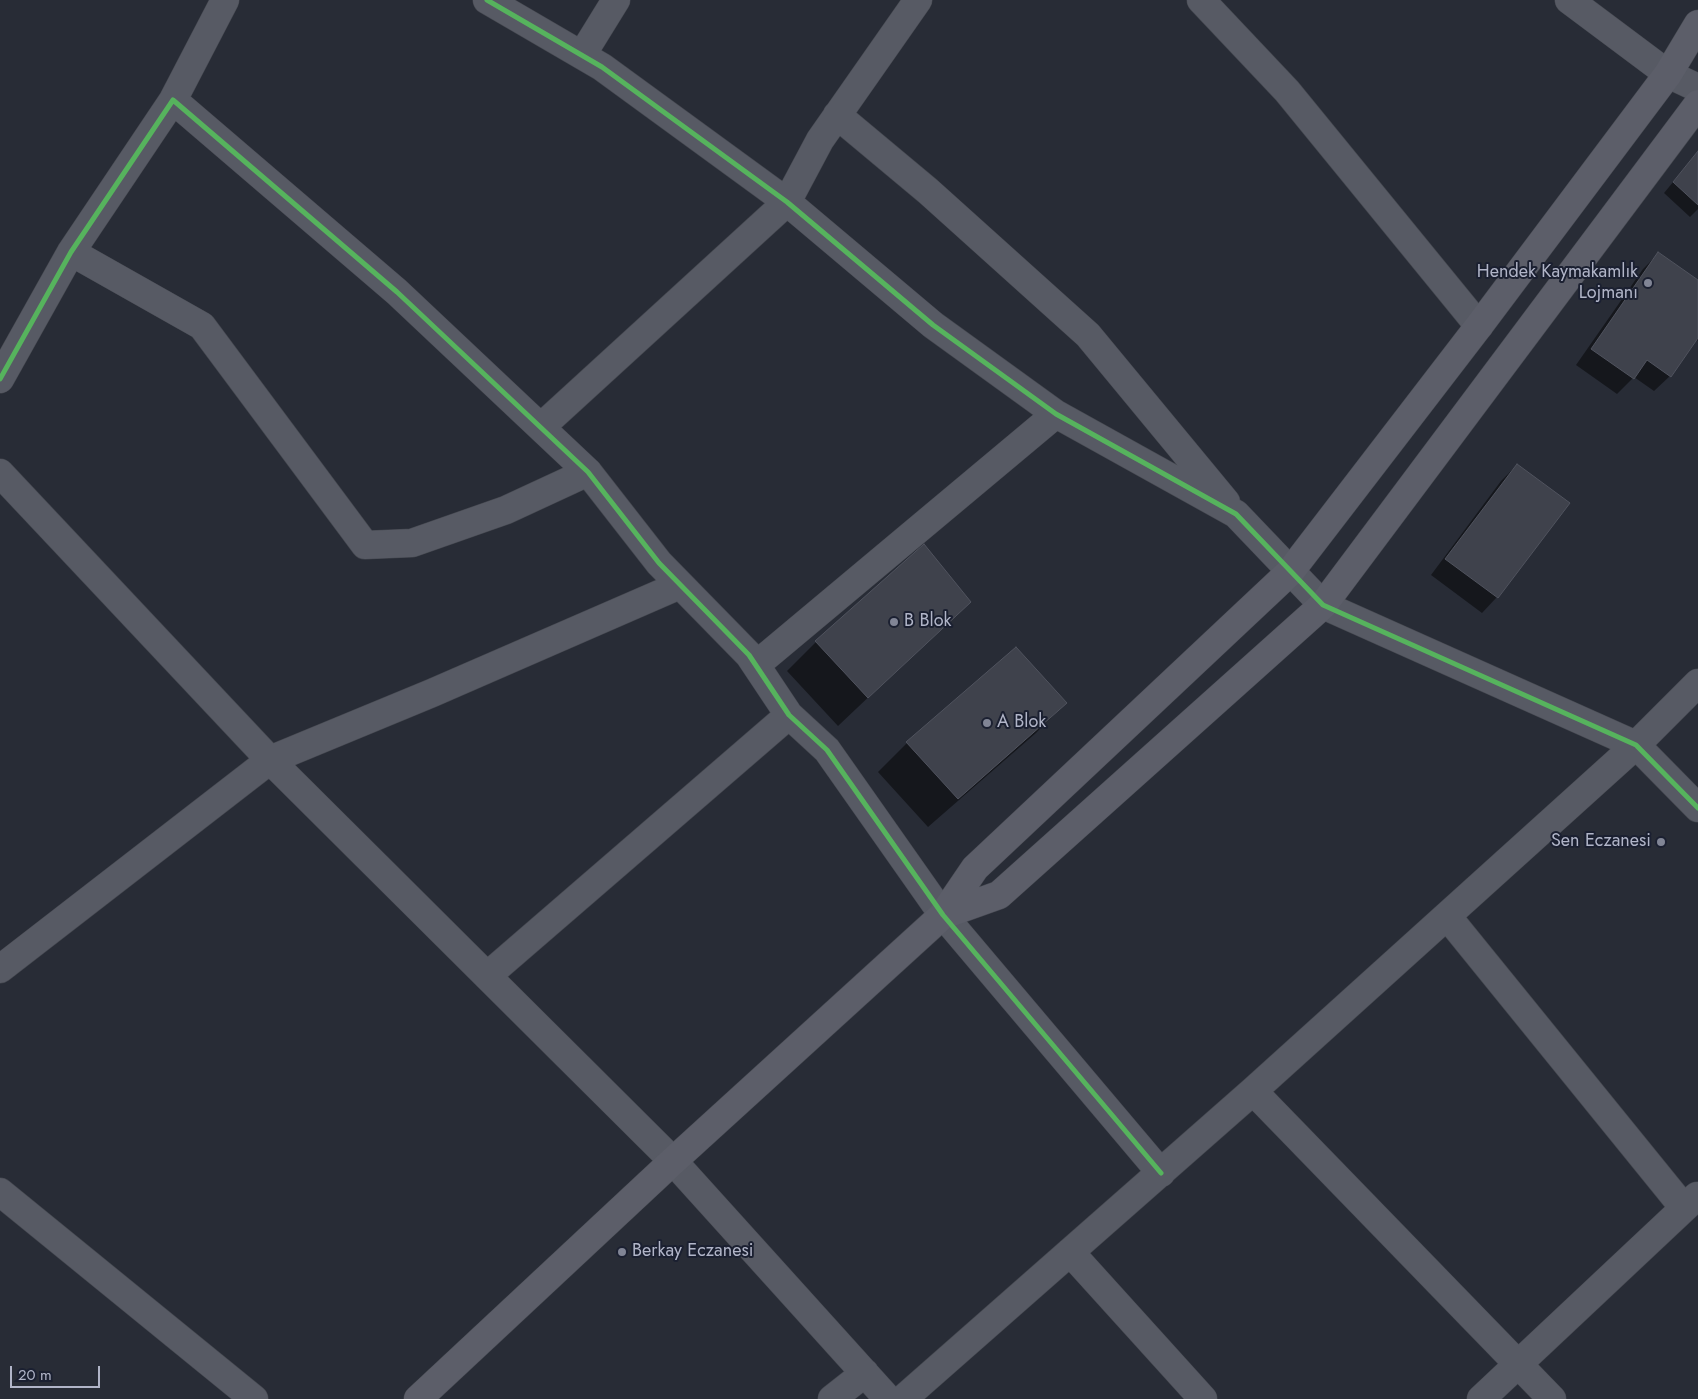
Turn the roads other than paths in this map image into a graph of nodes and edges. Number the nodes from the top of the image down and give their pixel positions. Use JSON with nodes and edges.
{"nodes":[{"id":1,"x":225,"y":0,"type":"edge"},
{"id":2,"x":488,"y":0,"type":"edge"},
{"id":3,"x":616,"y":0,"type":"edge"},
{"id":4,"x":918,"y":0,"type":"edge"},
{"id":5,"x":1201,"y":0,"type":"edge"},
{"id":6,"x":1569,"y":0,"type":"edge"},
{"id":7,"x":1698,"y":24,"type":"edge"},
{"id":8,"x":582,"y":55,"type":"junction"},
{"id":9,"x":1668,"y":74,"type":"junction"},
{"id":10,"x":1698,"y":88,"type":"edge"},
{"id":11,"x":173,"y":100,"type":"junction"},
{"id":12,"x":1698,"y":104,"type":"edge"},
{"id":13,"x":837,"y":115,"type":"junction"},
{"id":14,"x":787,"y":202,"type":"junction"},
{"id":15,"x":71,"y":252,"type":"junction"},
{"id":16,"x":1480,"y":326,"type":"junction"},
{"id":17,"x":0,"y":379,"type":"edge"},
{"id":18,"x":1056,"y":414,"type":"junction"},
{"id":19,"x":540,"y":427,"type":"junction"},
{"id":20,"x":0,"y":472,"type":"edge"},
{"id":21,"x":588,"y":472,"type":"junction"},
{"id":22,"x":1236,"y":514,"type":"junction"},
{"id":23,"x":1290,"y":572,"type":"junction"},
{"id":24,"x":680,"y":585,"type":"junction"},
{"id":25,"x":1323,"y":605,"type":"junction"},
{"id":26,"x":756,"y":665,"type":"junction"},
{"id":27,"x":1698,"y":683,"type":"edge"},
{"id":28,"x":789,"y":714,"type":"junction"},
{"id":29,"x":1636,"y":745,"type":"junction"},
{"id":30,"x":270,"y":760,"type":"junction"},
{"id":31,"x":1698,"y":808,"type":"edge"},
{"id":32,"x":943,"y":915,"type":"junction"},
{"id":33,"x":1447,"y":916,"type":"junction"},
{"id":34,"x":0,"y":969,"type":"edge"},
{"id":35,"x":488,"y":976,"type":"junction"},
{"id":36,"x":1253,"y":1091,"type":"junction"},
{"id":37,"x":673,"y":1162,"type":"junction"},
{"id":38,"x":1160,"y":1172,"type":"junction"},
{"id":39,"x":0,"y":1192,"type":"edge"},
{"id":40,"x":1691,"y":1201,"type":"edge"},
{"id":41,"x":1070,"y":1252,"type":"junction"},
{"id":42,"x":1519,"y":1364,"type":"junction"},
{"id":43,"x":864,"y":1373,"type":"junction"},
{"id":44,"x":254,"y":1399,"type":"edge"},
{"id":45,"x":418,"y":1399,"type":"edge"},
{"id":46,"x":832,"y":1399,"type":"edge"},
{"id":47,"x":888,"y":1399,"type":"edge"},
{"id":48,"x":903,"y":1399,"type":"edge"},
{"id":49,"x":1202,"y":1399,"type":"edge"},
{"id":50,"x":1481,"y":1399,"type":"edge"},
{"id":51,"x":1552,"y":1399,"type":"edge"}],
"edges":[{"from":1,"to":11,"type":"street"},
{"from":2,"to":8,"type":"street"},
{"from":3,"to":8,"type":"street"},
{"from":4,"to":13,"type":"street"},
{"from":5,"to":16,"type":"street"},
{"from":6,"to":9,"type":"street"},
{"from":7,"to":9,"type":"main road"},
{"from":8,"to":14,"type":"street"},
{"from":9,"to":10,"type":"street"},
{"from":9,"to":16,"type":"main road"},
{"from":11,"to":15,"type":"street"},
{"from":11,"to":19,"type":"street"},
{"from":12,"to":25,"type":"main road"},
{"from":13,"to":14,"type":"street"},
{"from":13,"to":22,"type":"street"},
{"from":14,"to":18,"type":"street"},
{"from":14,"to":19,"type":"street"},
{"from":15,"to":17,"type":"street"},
{"from":15,"to":21,"type":"street"},
{"from":16,"to":23,"type":"main road"},
{"from":18,"to":22,"type":"street"},
{"from":18,"to":26,"type":"street"},
{"from":19,"to":21,"type":"street"},
{"from":20,"to":30,"type":"street"},
{"from":21,"to":24,"type":"street"},
{"from":22,"to":23,"type":"street"},
{"from":23,"to":25,"type":"street"},
{"from":23,"to":32,"type":"main road"},
{"from":24,"to":26,"type":"street"},
{"from":24,"to":30,"type":"street"},
{"from":25,"to":29,"type":"street"},
{"from":25,"to":32,"type":"main road"},
{"from":26,"to":28,"type":"street"},
{"from":27,"to":29,"type":"street"},
{"from":28,"to":32,"type":"street"},
{"from":28,"to":35,"type":"street"},
{"from":29,"to":31,"type":"street"},
{"from":29,"to":33,"type":"street"},
{"from":30,"to":34,"type":"street"},
{"from":30,"to":35,"type":"street"},
{"from":32,"to":37,"type":"main road"},
{"from":32,"to":38,"type":"street"},
{"from":33,"to":36,"type":"street"},
{"from":33,"to":40,"type":"street"},
{"from":35,"to":37,"type":"street"},
{"from":36,"to":38,"type":"street"},
{"from":36,"to":42,"type":"street"},
{"from":37,"to":43,"type":"street"},
{"from":37,"to":45,"type":"main road"},
{"from":38,"to":41,"type":"street"},
{"from":39,"to":44,"type":"street"},
{"from":40,"to":42,"type":"street"},
{"from":41,"to":48,"type":"street"},
{"from":41,"to":49,"type":"street"},
{"from":42,"to":50,"type":"street"},
{"from":42,"to":51,"type":"street"},
{"from":43,"to":46,"type":"street"},
{"from":43,"to":47,"type":"street"}]}
